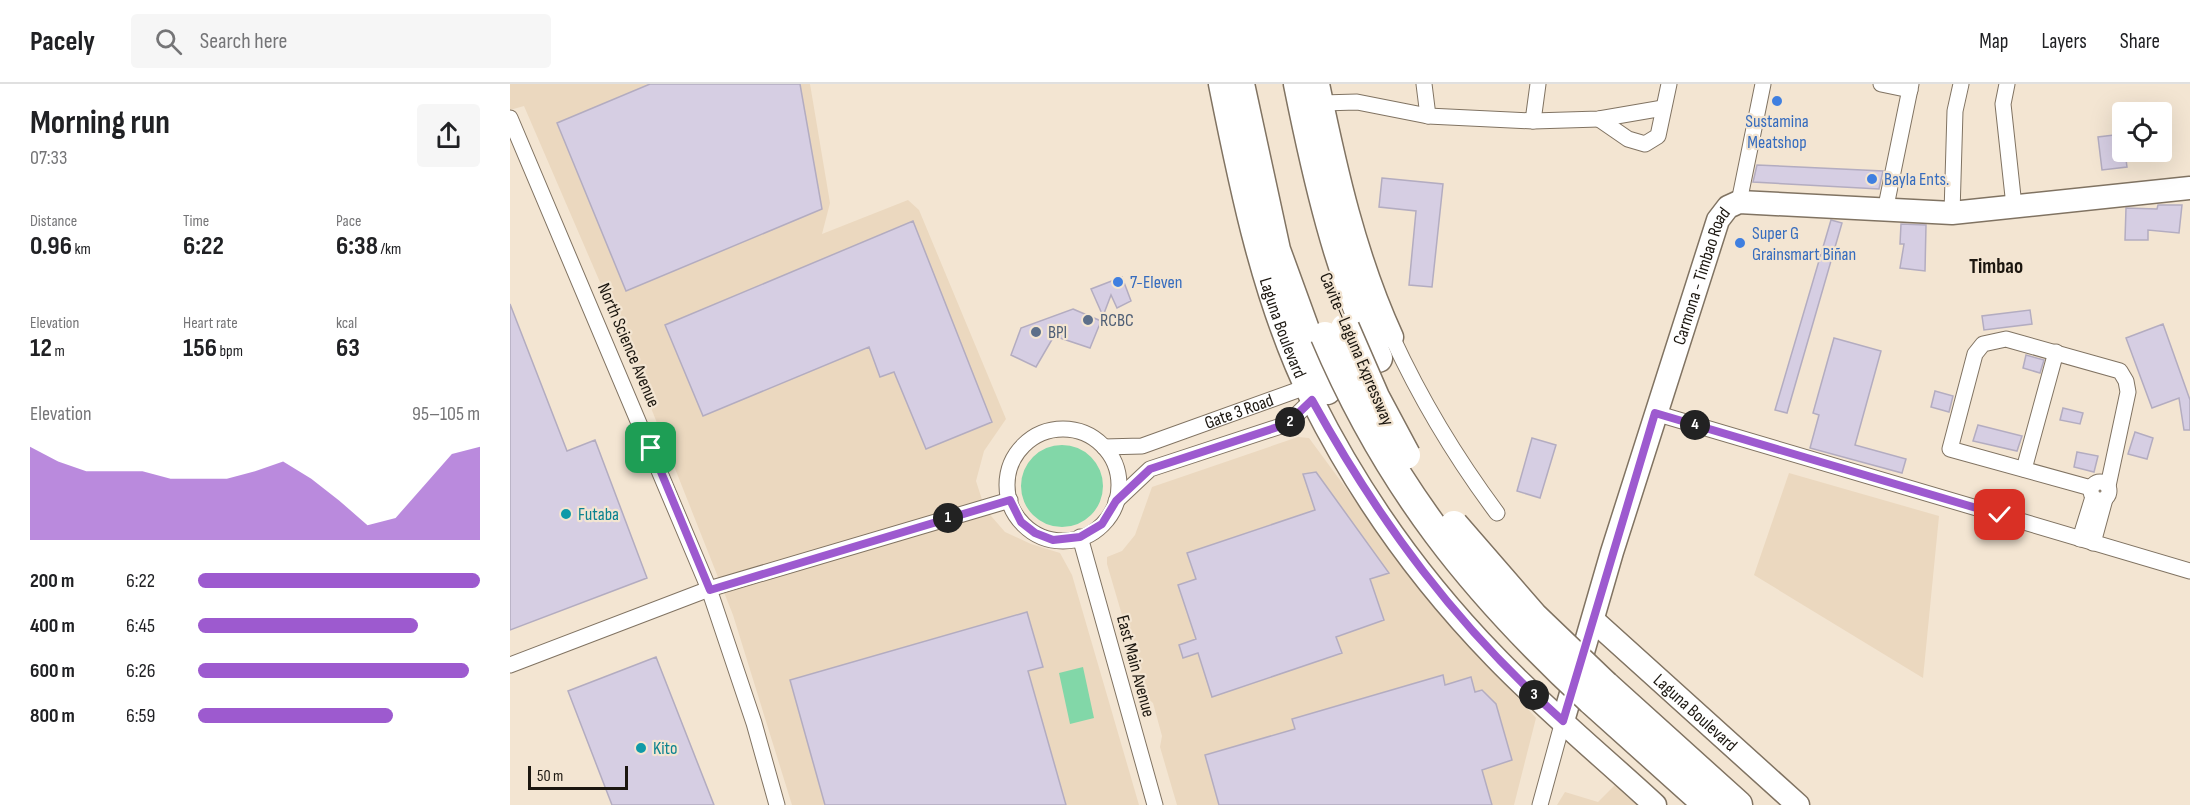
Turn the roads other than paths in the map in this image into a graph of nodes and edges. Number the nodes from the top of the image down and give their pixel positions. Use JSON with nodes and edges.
{"nodes":[{"id":1,"x":1220,"y":84,"type":"edge"},
{"id":2,"x":1240,"y":84,"type":"edge"},
{"id":3,"x":1259,"y":84,"type":"edge"},
{"id":4,"x":1278,"y":84,"type":"edge"},
{"id":5,"x":1298,"y":84,"type":"edge"},
{"id":6,"x":1424,"y":84,"type":"edge"},
{"id":7,"x":1538,"y":84,"type":"edge"},
{"id":8,"x":1668,"y":84,"type":"edge"},
{"id":9,"x":1763,"y":84,"type":"edge"},
{"id":10,"x":1881,"y":84,"type":"edge"},
{"id":11,"x":1961,"y":84,"type":"edge"},
{"id":12,"x":2007,"y":84,"type":"edge"},
{"id":13,"x":1910,"y":87,"type":"edge"},
{"id":14,"x":1320,"y":94,"type":"edge"},
{"id":15,"x":1664,"y":108,"type":"junction"},
{"id":16,"x":1428,"y":116,"type":"junction"},
{"id":17,"x":510,"y":118,"type":"edge"},
{"id":18,"x":1599,"y":119,"type":"junction"},
{"id":19,"x":1533,"y":121,"type":"junction"},
{"id":20,"x":2190,"y":188,"type":"edge"},
{"id":21,"x":1739,"y":202,"type":"junction"},
{"id":22,"x":2014,"y":206,"type":"junction"},
{"id":23,"x":1885,"y":211,"type":"junction"},
{"id":24,"x":1952,"y":213,"type":"junction"},
{"id":25,"x":1335,"y":332,"type":"junction"},
{"id":26,"x":1381,"y":346,"type":"junction"},
{"id":27,"x":2056,"y":352,"type":"junction"},
{"id":28,"x":1317,"y":388,"type":"junction"},
{"id":29,"x":1655,"y":413,"type":"junction"},
{"id":30,"x":1104,"y":447,"type":"junction"},
{"id":31,"x":2024,"y":469,"type":"junction"},
{"id":32,"x":2099,"y":490,"type":"junction"},
{"id":33,"x":1010,"y":500,"type":"junction"},
{"id":34,"x":1116,"y":501,"type":"junction"},
{"id":35,"x":1497,"y":513,"type":"dead end"},
{"id":36,"x":1080,"y":537,"type":"junction"},
{"id":37,"x":2087,"y":541,"type":"junction"},
{"id":38,"x":2190,"y":571,"type":"edge"},
{"id":39,"x":710,"y":590,"type":"junction"},
{"id":40,"x":1593,"y":620,"type":"junction"},
{"id":41,"x":510,"y":665,"type":"edge"},
{"id":42,"x":1598,"y":692,"type":"junction"},
{"id":43,"x":1563,"y":721,"type":"junction"},
{"id":44,"x":777,"y":805,"type":"edge"},
{"id":45,"x":1155,"y":805,"type":"edge"},
{"id":46,"x":1540,"y":805,"type":"edge"},
{"id":47,"x":1654,"y":805,"type":"edge"},
{"id":48,"x":1708,"y":805,"type":"edge"},
{"id":49,"x":1738,"y":805,"type":"edge"},
{"id":50,"x":1798,"y":805,"type":"edge"}],
"edges":[{"from":1,"to":28,"type":"main road","name":"Laguna Boulevard"},
{"from":2,"to":28,"type":"highway"},
{"from":3,"to":25,"type":"highway","name":"Cavite–Laguna Expressway"},
{"from":4,"to":25,"type":"highway","name":"Cavite–Laguna Expressway"},
{"from":5,"to":26,"type":"highway"},
{"from":6,"to":16,"type":"street"},
{"from":7,"to":19,"type":"street"},
{"from":8,"to":15,"type":"street"},
{"from":9,"to":21,"type":"street"},
{"from":10,"to":13,"type":"street"},
{"from":11,"to":24,"type":"street"},
{"from":12,"to":22,"type":"street"},
{"from":13,"to":23,"type":"street"},
{"from":14,"to":16,"type":"street"},
{"from":14,"to":26,"type":"main road"},
{"from":15,"to":18,"type":"street"},
{"from":15,"to":18,"type":"street"},
{"from":16,"to":19,"type":"street"},
{"from":17,"to":39,"type":"street","name":"North Science Avenue"},
{"from":18,"to":19,"type":"street"},
{"from":20,"to":22,"type":"main road","name":"Carmona - Timbao Road"},
{"from":21,"to":23,"type":"main road","name":"Carmona - Timbao Road"},
{"from":21,"to":29,"type":"main road","name":"Carmona - Timbao Road"},
{"from":22,"to":24,"type":"main road","name":"Carmona - Timbao Road"},
{"from":23,"to":24,"type":"main road","name":"Carmona - Timbao Road"},
{"from":25,"to":42,"type":"highway","name":"Cavite–Laguna Expressway","bridge":true},
{"from":26,"to":28,"type":"main road","name":"Gate 3 Road"},
{"from":26,"to":35,"type":"street"},
{"from":27,"to":31,"type":"street"},
{"from":27,"to":31,"type":"street"},
{"from":27,"to":32,"type":"street"},
{"from":28,"to":30,"type":"street","name":"Gate 3 Road"},
{"from":28,"to":34,"type":"street","name":"Gate 3 Road"},
{"from":28,"to":43,"type":"main road","name":"Laguna Boulevard"},
{"from":29,"to":37,"type":"street"},
{"from":29,"to":40,"type":"main road","name":"Carmona - Timbao Road"},
{"from":30,"to":33,"type":"street"},
{"from":30,"to":34,"type":"street"},
{"from":31,"to":32,"type":"street"},
{"from":32,"to":37,"type":"street"},
{"from":33,"to":36,"type":"street"},
{"from":33,"to":39,"type":"street"},
{"from":34,"to":36,"type":"street"},
{"from":36,"to":45,"type":"street","name":"East Main Avenue"},
{"from":37,"to":38,"type":"street"},
{"from":39,"to":41,"type":"street"},
{"from":39,"to":44,"type":"street","name":"North Science Avenue"},
{"from":40,"to":43,"type":"main road","name":"Carmona - Timbao Road"},
{"from":40,"to":50,"type":"main road","name":"Laguna Boulevard"},
{"from":42,"to":48,"type":"highway","name":"Cavite–Laguna Expressway"},
{"from":42,"to":49,"type":"highway","name":"Cavite–Laguna Expressway"},
{"from":43,"to":46,"type":"street"},
{"from":43,"to":47,"type":"main road","name":"Laguna Boulevard"}]}
